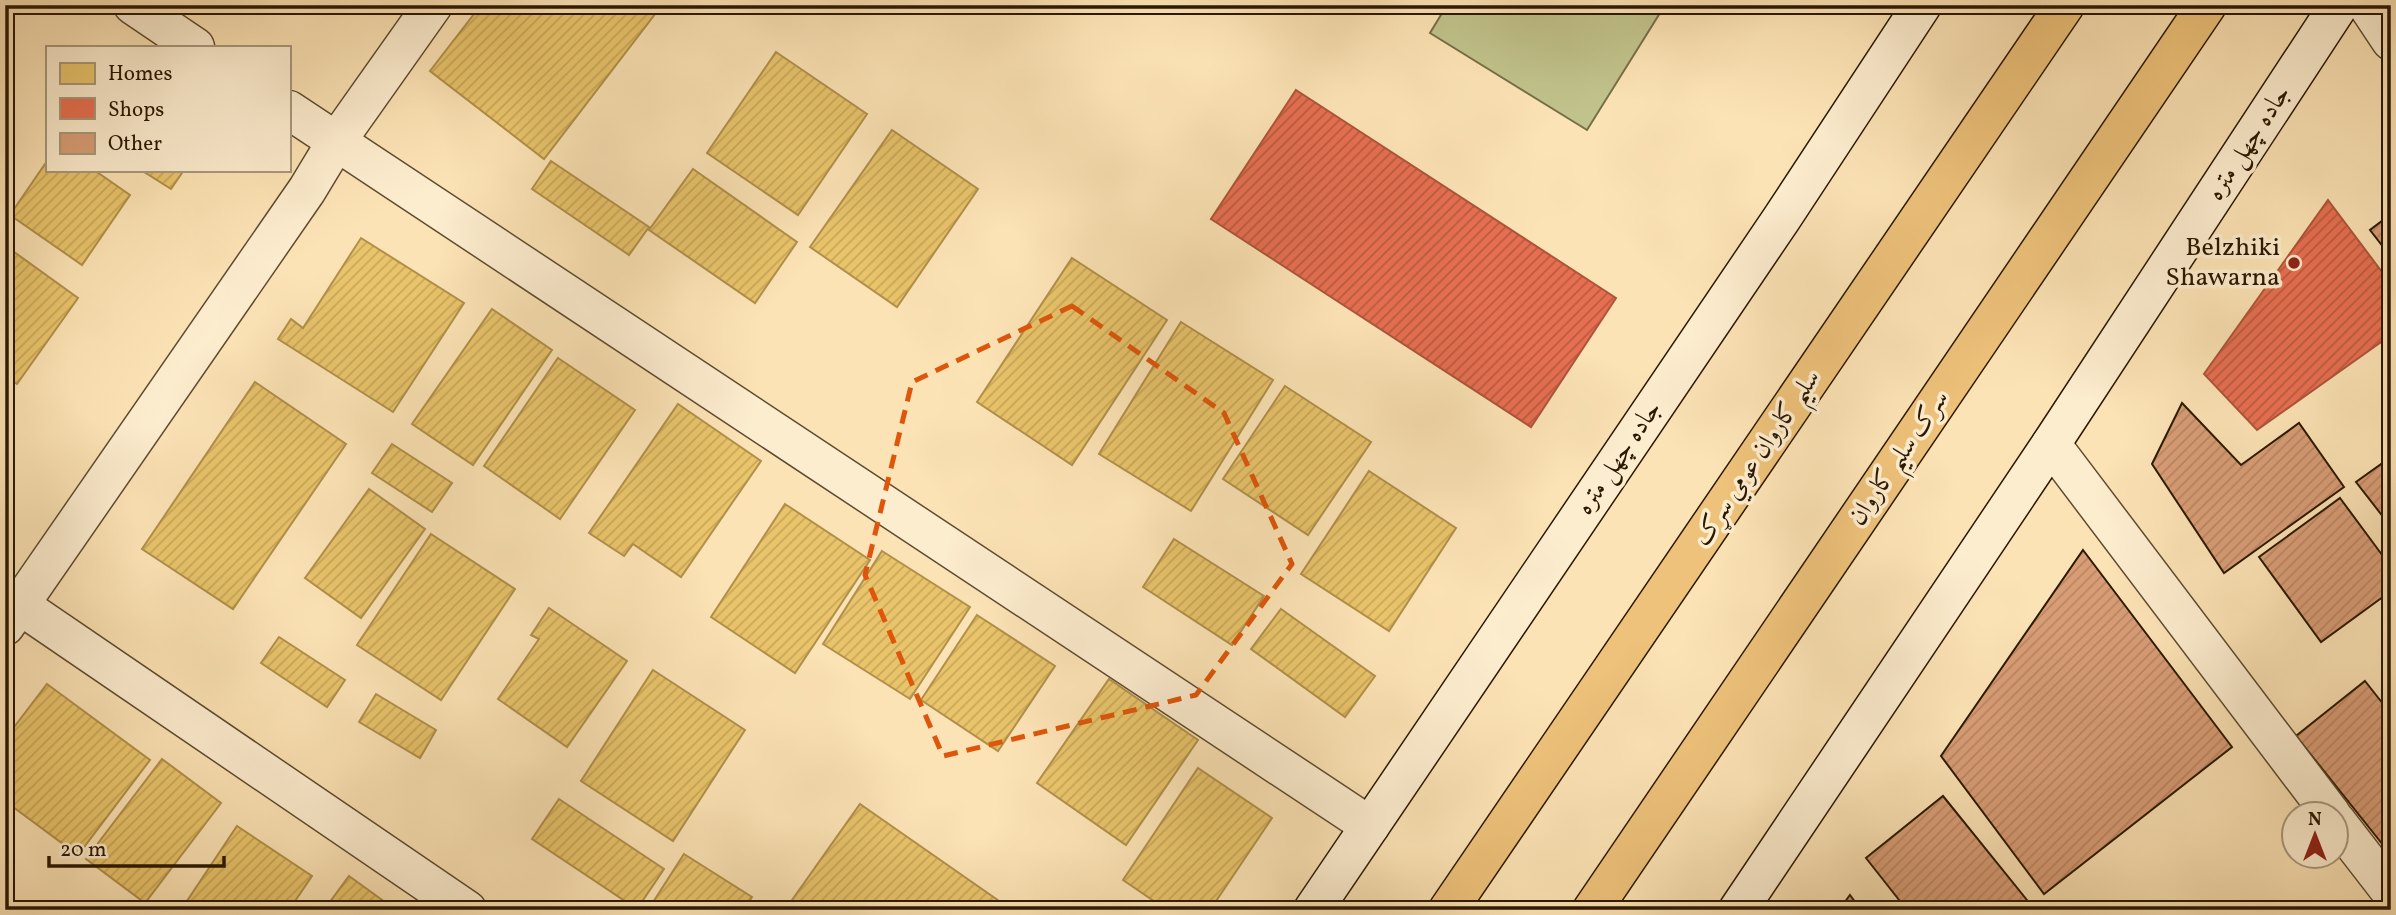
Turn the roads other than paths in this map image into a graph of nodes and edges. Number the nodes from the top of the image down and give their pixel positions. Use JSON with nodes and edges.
{"nodes":[{"id":1,"x":133,"y":5,"type":"edge"},
{"id":2,"x":433,"y":5,"type":"edge"},
{"id":3,"x":1922,"y":5,"type":"edge"},
{"id":4,"x":2065,"y":5,"type":"edge"},
{"id":5,"x":2207,"y":5,"type":"edge"},
{"id":6,"x":2339,"y":5,"type":"edge"},
{"id":7,"x":2367,"y":5,"type":"edge"},
{"id":8,"x":2391,"y":41,"type":"edge"},
{"id":9,"x":194,"y":46,"type":"edge"},
{"id":10,"x":290,"y":111,"type":"edge"},
{"id":11,"x":336,"y":142,"type":"junction"},
{"id":12,"x":2051,"y":444,"type":"junction"},
{"id":13,"x":10,"y":608,"type":"edge"},
{"id":14,"x":2320,"y":800,"type":"edge"},
{"id":15,"x":1370,"y":826,"type":"junction"},
{"id":16,"x":2350,"y":839,"type":"edge"},
{"id":17,"x":2391,"y":892,"type":"edge"},
{"id":18,"x":467,"y":910,"type":"edge"},
{"id":19,"x":1314,"y":910,"type":"edge"},
{"id":20,"x":1448,"y":910,"type":"edge"},
{"id":21,"x":1592,"y":910,"type":"edge"},
{"id":22,"x":1738,"y":910,"type":"edge"}],
"edges":[{"from":1,"to":9,"type":"street"},
{"from":2,"to":11,"type":"street"},
{"from":3,"to":15,"type":"street","name":"جاده چهل متره"},
{"from":4,"to":20,"type":"main road","name":"سلیم کاروان عومي سړک"},
{"from":5,"to":21,"type":"main road","name":"سرک سلیم کاروان"},
{"from":6,"to":12,"type":"street","name":"جاده چهل متره"},
{"from":7,"to":8,"type":"street"},
{"from":10,"to":11,"type":"street"},
{"from":11,"to":13,"type":"street"},
{"from":11,"to":15,"type":"street"},
{"from":12,"to":14,"type":"street"},
{"from":12,"to":22,"type":"street","name":"جاده چهل متره"},
{"from":13,"to":18,"type":"street"},
{"from":15,"to":19,"type":"street","name":"جاده چهل متره"},
{"from":16,"to":17,"type":"street"}]}
